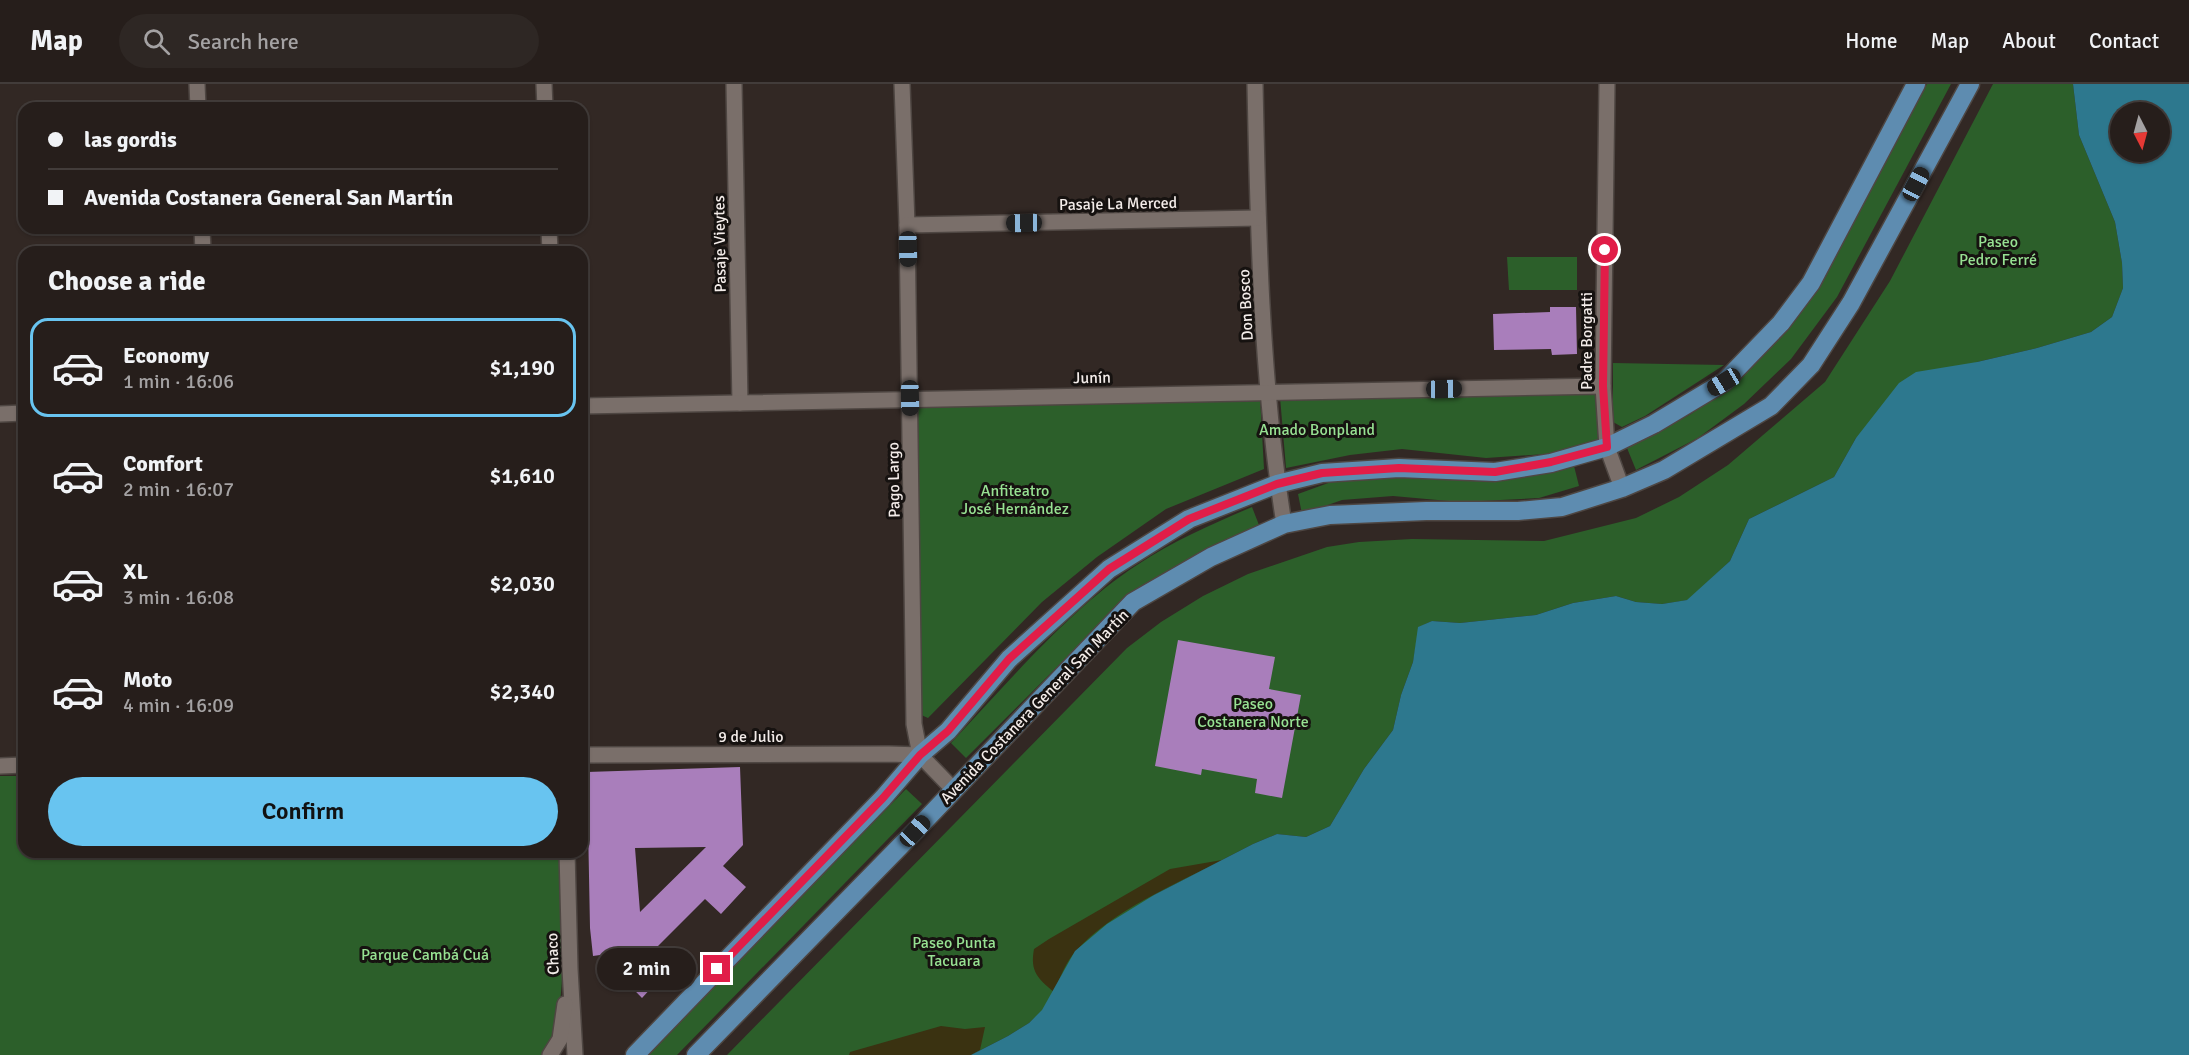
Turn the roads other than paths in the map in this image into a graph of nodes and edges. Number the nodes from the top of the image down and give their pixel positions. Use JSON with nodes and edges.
{"nodes":[{"id":1,"x":197,"y":84,"type":"edge"},
{"id":2,"x":544,"y":84,"type":"edge"},
{"id":3,"x":734,"y":84,"type":"edge"},
{"id":4,"x":902,"y":84,"type":"edge"},
{"id":5,"x":1255,"y":84,"type":"edge"},
{"id":6,"x":1607,"y":84,"type":"edge"},
{"id":7,"x":1916,"y":84,"type":"edge"},
{"id":8,"x":1970,"y":84,"type":"edge"},
{"id":9,"x":198,"y":102,"type":"edge"},
{"id":10,"x":544,"y":102,"type":"edge"},
{"id":11,"x":1258,"y":218,"type":"junction"},
{"id":12,"x":908,"y":225,"type":"junction"},
{"id":13,"x":1603,"y":386,"type":"junction"},
{"id":14,"x":1268,"y":392,"type":"junction"},
{"id":15,"x":910,"y":398,"type":"junction"},
{"id":16,"x":740,"y":403,"type":"junction"},
{"id":17,"x":588,"y":406,"type":"edge"},
{"id":18,"x":18,"y":413,"type":"edge"},
{"id":19,"x":0,"y":414,"type":"edge"},
{"id":20,"x":1607,"y":447,"type":"junction"},
{"id":21,"x":1277,"y":484,"type":"junction"},
{"id":22,"x":1622,"y":488,"type":"junction"},
{"id":23,"x":1284,"y":524,"type":"junction"},
{"id":24,"x":588,"y":755,"type":"edge"},
{"id":25,"x":920,"y":755,"type":"junction"},
{"id":26,"x":18,"y":765,"type":"edge"},
{"id":27,"x":0,"y":766,"type":"edge"},
{"id":28,"x":954,"y":790,"type":"junction"},
{"id":29,"x":567,"y":858,"type":"edge"},
{"id":30,"x":570,"y":969,"type":"junction"},
{"id":31,"x":550,"y":1055,"type":"edge"},
{"id":32,"x":575,"y":1055,"type":"edge"},
{"id":33,"x":635,"y":1055,"type":"edge"},
{"id":34,"x":696,"y":1055,"type":"edge"}],
"edges":[{"from":1,"to":9,"type":"street"},
{"from":2,"to":10,"type":"street"},
{"from":3,"to":16,"type":"street","name":"Pasaje Vieytes"},
{"from":4,"to":12,"type":"street","name":"Pago Largo"},
{"from":5,"to":11,"type":"street","name":"Don Bosco"},
{"from":6,"to":13,"type":"street","name":"Padre Borgatti"},
{"from":7,"to":20,"type":"main road"},
{"from":8,"to":22,"type":"main road","name":"Avenida Costanera General San Martín"},
{"from":11,"to":12,"type":"street","name":"Pasaje La Merced"},
{"from":11,"to":14,"type":"street","name":"Don Bosco"},
{"from":12,"to":15,"type":"street","name":"Pago Largo"},
{"from":13,"to":14,"type":"street","name":"Junín"},
{"from":13,"to":20,"type":"street","name":"Padre Borgatti"},
{"from":14,"to":15,"type":"street","name":"Junín"},
{"from":14,"to":21,"type":"street","name":"Don Bosco"},
{"from":15,"to":16,"type":"street","name":"Junín"},
{"from":15,"to":25,"type":"street","name":"Pago Largo"},
{"from":16,"to":17,"type":"street","name":"Junín"},
{"from":18,"to":19,"type":"street"},
{"from":20,"to":21,"type":"main road"},
{"from":20,"to":22,"type":"street","name":"Padre Borgatti"},
{"from":21,"to":23,"type":"street","name":"Don Bosco"},
{"from":21,"to":25,"type":"main road"},
{"from":22,"to":23,"type":"main road","name":"Avenida Costanera General San Martín"},
{"from":23,"to":28,"type":"main road","name":"Avenida Costanera General San Martín"},
{"from":24,"to":25,"type":"street","name":"9 de Julio"},
{"from":25,"to":28,"type":"street"},
{"from":25,"to":33,"type":"main road"},
{"from":26,"to":27,"type":"street"},
{"from":28,"to":34,"type":"main road","name":"Avenida Costanera General San Martín"},
{"from":29,"to":30,"type":"street","name":"Chaco"},
{"from":30,"to":31,"type":"street"},
{"from":30,"to":32,"type":"street","name":"Chaco"}]}
